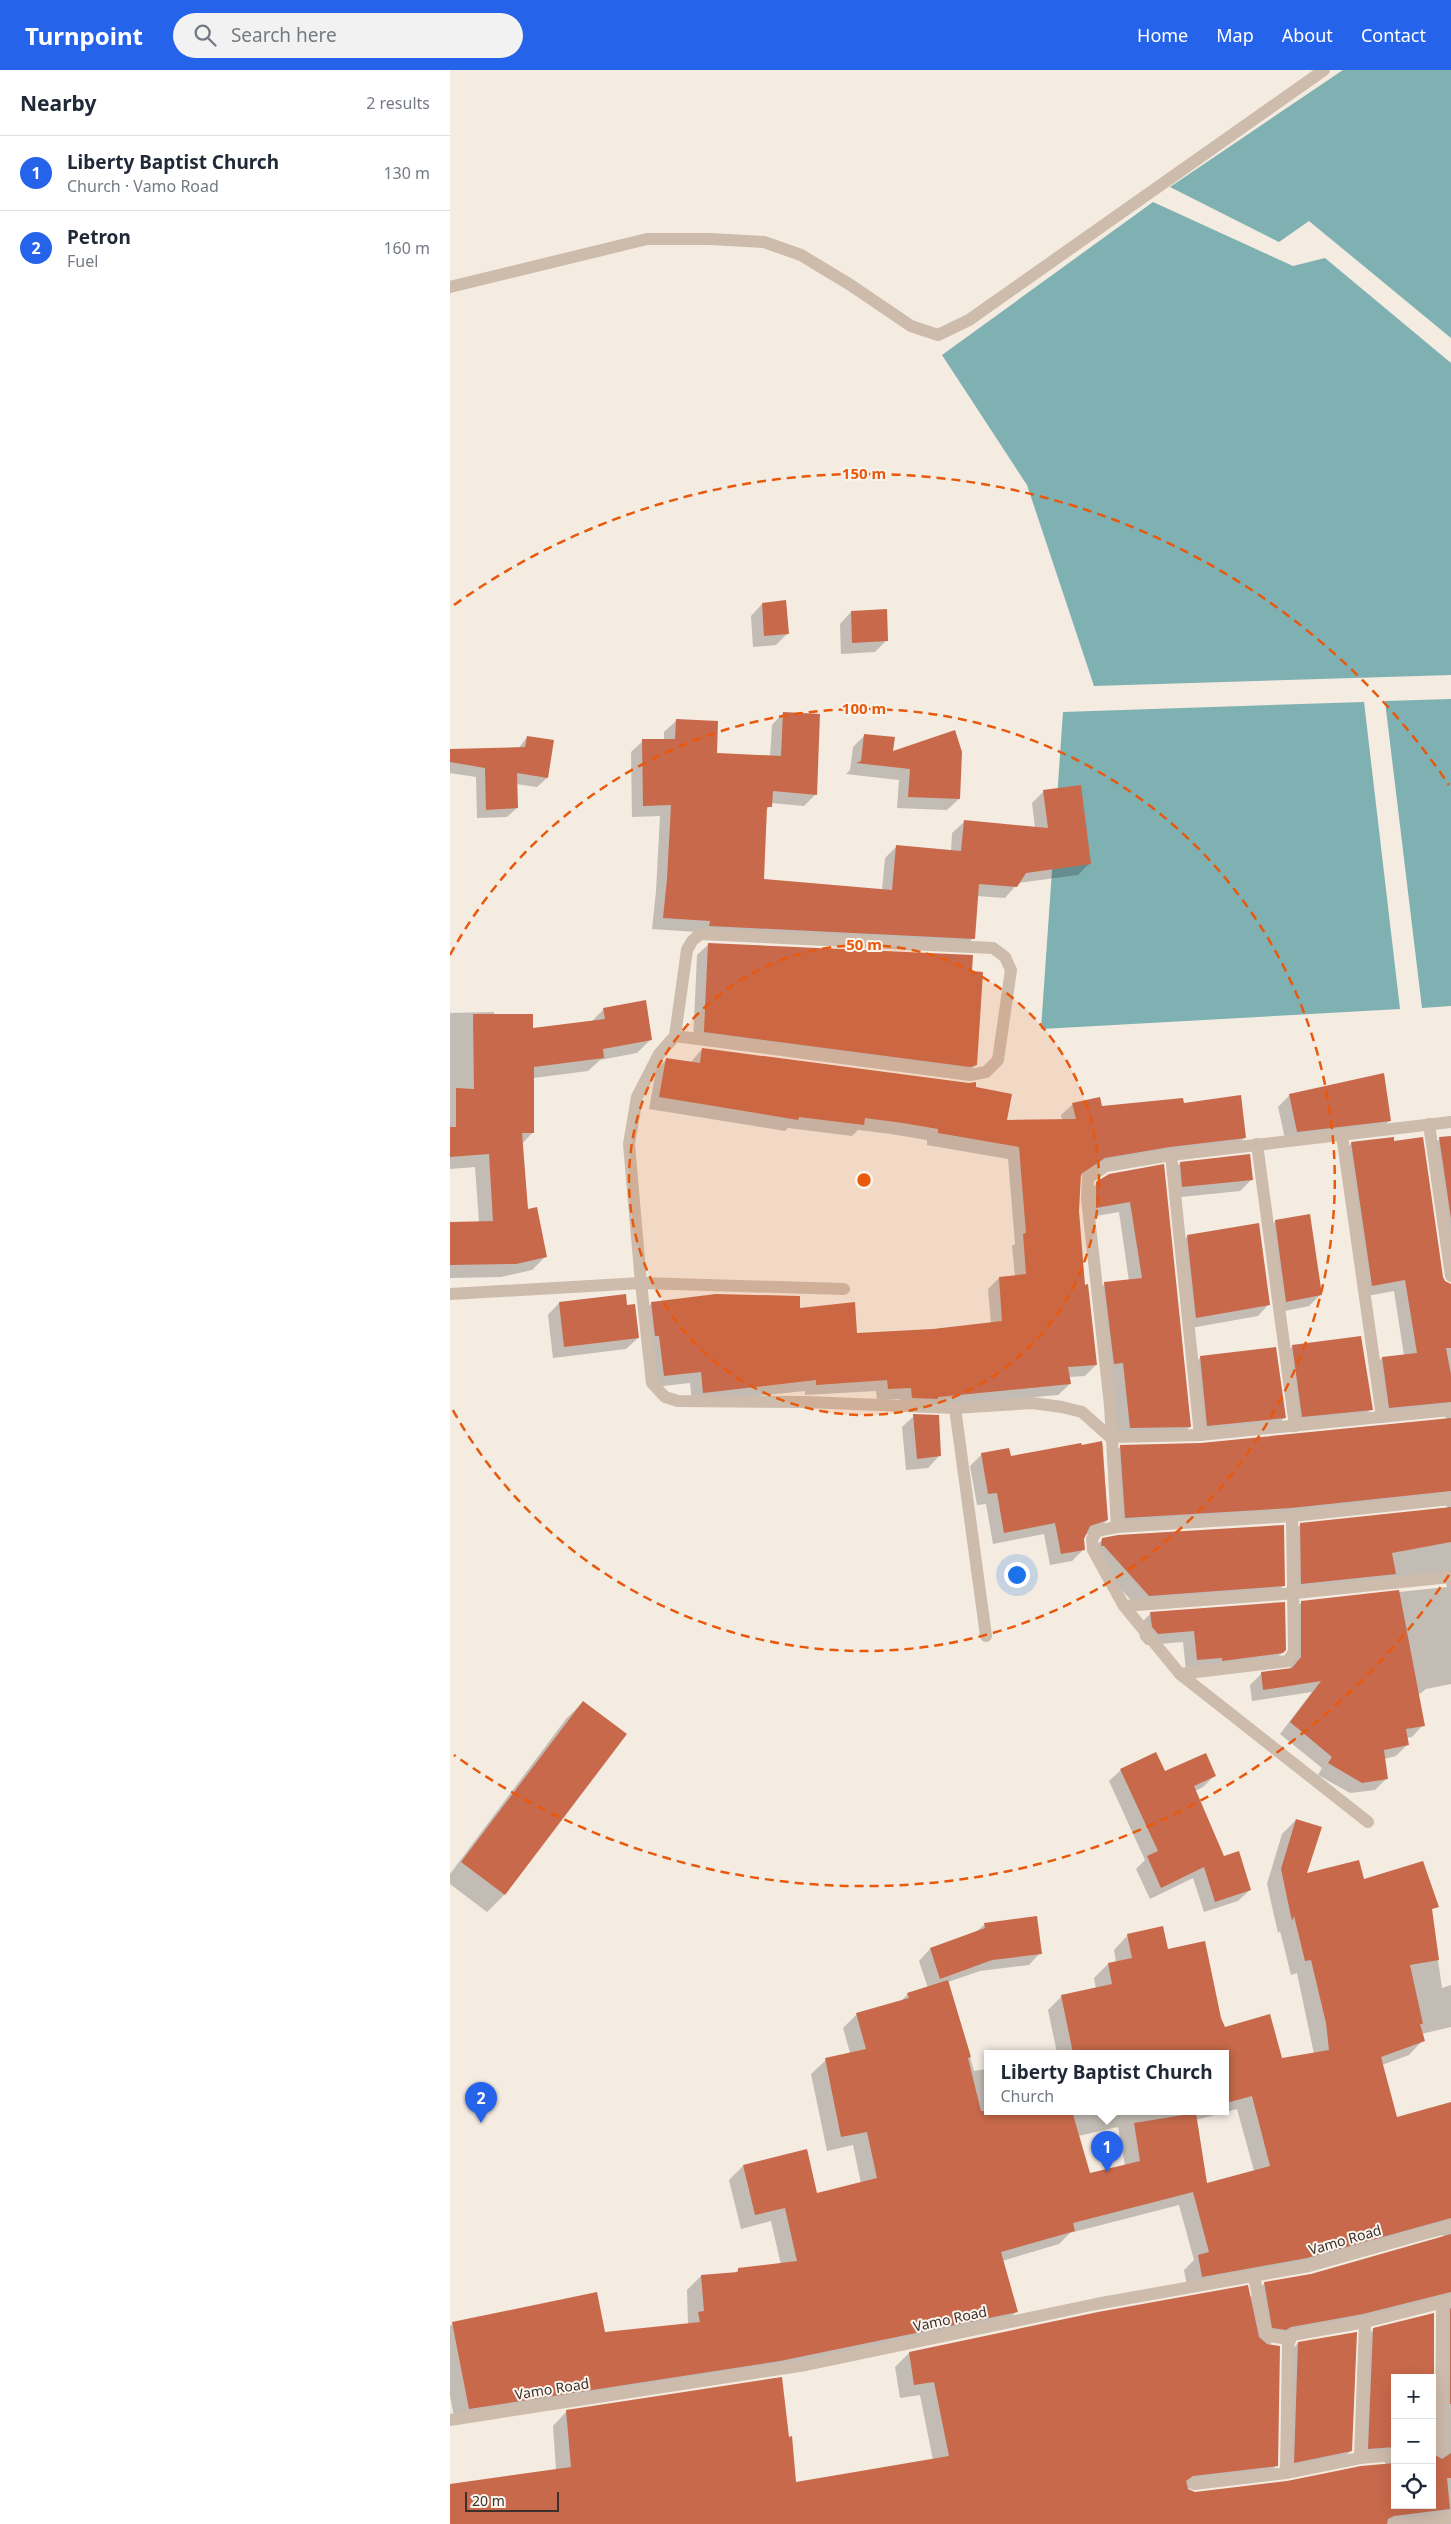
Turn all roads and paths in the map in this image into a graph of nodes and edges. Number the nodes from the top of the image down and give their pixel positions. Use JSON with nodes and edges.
{"nodes":[{"id":1,"x":1324,"y":70,"type":"edge"},
{"id":2,"x":450,"y":287,"type":"edge"},
{"id":3,"x":675,"y":1036,"type":"junction"},
{"id":4,"x":1451,"y":1122,"type":"edge"},
{"id":5,"x":1428,"y":1124,"type":"junction"},
{"id":6,"x":1342,"y":1135,"type":"junction"},
{"id":7,"x":1257,"y":1144,"type":"junction"},
{"id":8,"x":1171,"y":1155,"type":"junction"},
{"id":9,"x":1451,"y":1276,"type":"edge"},
{"id":10,"x":641,"y":1283,"type":"junction"},
{"id":11,"x":844,"y":1289,"type":"dead end"},
{"id":12,"x":450,"y":1294,"type":"edge"},
{"id":13,"x":955,"y":1408,"type":"junction"},
{"id":14,"x":1451,"y":1410,"type":"edge"},
{"id":15,"x":1382,"y":1417,"type":"junction"},
{"id":16,"x":1295,"y":1426,"type":"junction"},
{"id":17,"x":1200,"y":1435,"type":"junction"},
{"id":18,"x":1110,"y":1437,"type":"junction"},
{"id":19,"x":1451,"y":1499,"type":"edge"},
{"id":20,"x":1292,"y":1516,"type":"junction"},
{"id":21,"x":1117,"y":1527,"type":"junction"},
{"id":22,"x":1451,"y":1577,"type":"edge"},
{"id":23,"x":1295,"y":1594,"type":"junction"},
{"id":24,"x":1124,"y":1606,"type":"junction"},
{"id":25,"x":986,"y":1636,"type":"dead end"},
{"id":26,"x":1180,"y":1674,"type":"junction"},
{"id":27,"x":1368,"y":1822,"type":"dead end"},
{"id":28,"x":1451,"y":2226,"type":"edge"},
{"id":29,"x":1254,"y":2276,"type":"junction"},
{"id":30,"x":1446,"y":2302,"type":"edge"},
{"id":31,"x":1365,"y":2322,"type":"junction"},
{"id":32,"x":1290,"y":2339,"type":"junction"},
{"id":33,"x":450,"y":2420,"type":"edge"},
{"id":34,"x":1442,"y":2451,"type":"edge"},
{"id":35,"x":1391,"y":2455,"type":"edge"},
{"id":36,"x":1360,"y":2458,"type":"junction"},
{"id":37,"x":1286,"y":2473,"type":"junction"},
{"id":38,"x":1194,"y":2484,"type":"dead end"},
{"id":39,"x":1451,"y":2517,"type":"edge"},
{"id":40,"x":1395,"y":2524,"type":"edge"}],
"edges":[{"from":1,"to":2,"type":"street"},
{"from":3,"to":3,"type":"street"},
{"from":3,"to":10,"type":"street"},
{"from":4,"to":5,"type":"street"},
{"from":5,"to":6,"type":"street"},
{"from":5,"to":9,"type":"street"},
{"from":6,"to":7,"type":"street"},
{"from":6,"to":15,"type":"street"},
{"from":7,"to":8,"type":"street"},
{"from":7,"to":16,"type":"street"},
{"from":8,"to":17,"type":"street"},
{"from":8,"to":18,"type":"street"},
{"from":10,"to":11,"type":"street"},
{"from":10,"to":12,"type":"street"},
{"from":10,"to":13,"type":"street"},
{"from":13,"to":18,"type":"street"},
{"from":13,"to":25,"type":"street"},
{"from":14,"to":15,"type":"street"},
{"from":15,"to":16,"type":"street"},
{"from":16,"to":17,"type":"street"},
{"from":17,"to":18,"type":"street"},
{"from":18,"to":21,"type":"street"},
{"from":19,"to":20,"type":"street"},
{"from":20,"to":21,"type":"street"},
{"from":20,"to":23,"type":"street"},
{"from":21,"to":24,"type":"street"},
{"from":22,"to":23,"type":"street"},
{"from":23,"to":24,"type":"street"},
{"from":23,"to":26,"type":"street"},
{"from":24,"to":26,"type":"street"},
{"from":26,"to":27,"type":"street"},
{"from":28,"to":29,"type":"street","name":"Vamo Road"},
{"from":29,"to":32,"type":"street"},
{"from":29,"to":33,"type":"street","name":"Vamo Road"},
{"from":30,"to":31,"type":"street"},
{"from":30,"to":34,"type":"street"},
{"from":31,"to":32,"type":"street"},
{"from":31,"to":36,"type":"street"},
{"from":32,"to":37,"type":"street"},
{"from":35,"to":36,"type":"street"},
{"from":36,"to":37,"type":"street"},
{"from":37,"to":38,"type":"street"},
{"from":39,"to":40,"type":"street"}]}
